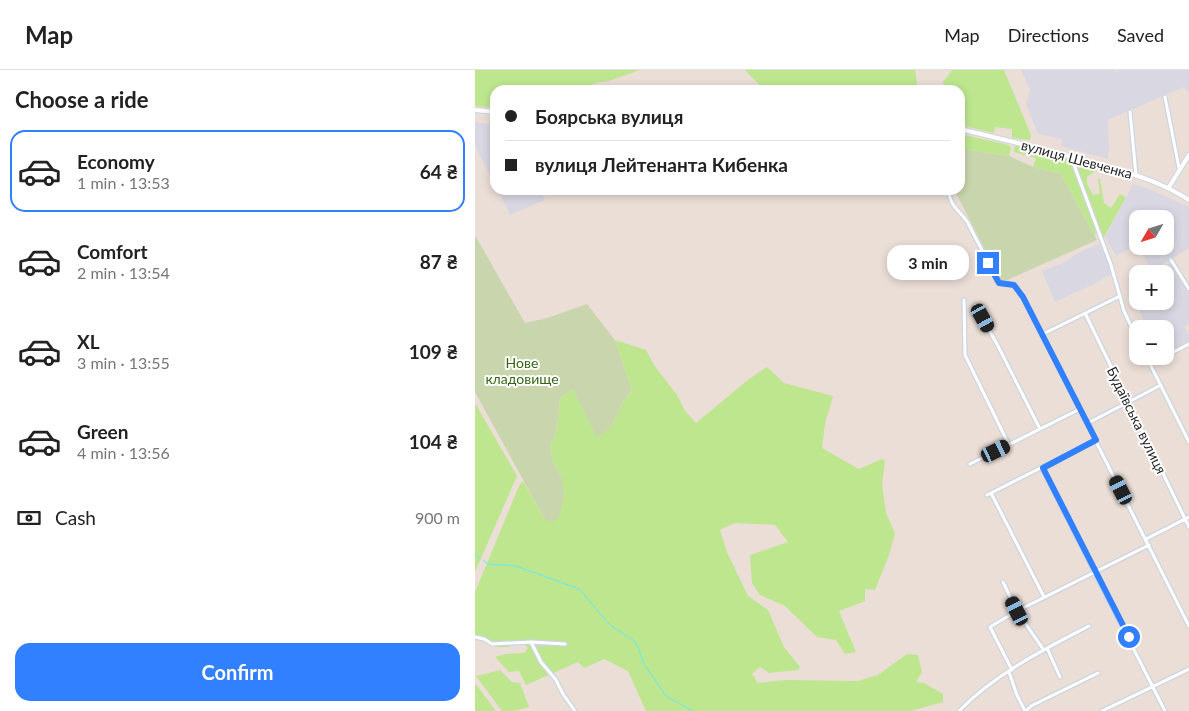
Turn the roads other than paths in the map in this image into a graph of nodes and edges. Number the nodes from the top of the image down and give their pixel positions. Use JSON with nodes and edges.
{"nodes":[{"id":1,"x":1165,"y":97,"type":"dead end"},
{"id":2,"x":475,"y":110,"type":"edge"},
{"id":3,"x":490,"y":112,"type":"edge"},
{"id":4,"x":1130,"y":112,"type":"dead end"},
{"id":5,"x":965,"y":130,"type":"edge"},
{"id":6,"x":1189,"y":155,"type":"edge"},
{"id":7,"x":1074,"y":157,"type":"junction"},
{"id":8,"x":1179,"y":168,"type":"junction"},
{"id":9,"x":1135,"y":175,"type":"junction"},
{"id":10,"x":1169,"y":187,"type":"junction"},
{"id":11,"x":949,"y":195,"type":"edge"},
{"id":12,"x":1189,"y":200,"type":"edge"},
{"id":13,"x":1171,"y":260,"type":"dead end"},
{"id":14,"x":1189,"y":289,"type":"edge"},
{"id":15,"x":1120,"y":296,"type":"junction"},
{"id":16,"x":964,"y":300,"type":"dead end"},
{"id":17,"x":975,"y":305,"type":"dead end"},
{"id":18,"x":1085,"y":313,"type":"junction"},
{"id":19,"x":1129,"y":323,"type":"edge"},
{"id":20,"x":1043,"y":334,"type":"junction"},
{"id":21,"x":1189,"y":344,"type":"edge"},
{"id":22,"x":1174,"y":352,"type":"edge"},
{"id":23,"x":1150,"y":365,"type":"edge"},
{"id":24,"x":1161,"y":386,"type":"junction"},
{"id":25,"x":1127,"y":403,"type":"junction"},
{"id":26,"x":1081,"y":409,"type":"junction"},
{"id":27,"x":1088,"y":423,"type":"junction"},
{"id":28,"x":1040,"y":430,"type":"junction"},
{"id":29,"x":1096,"y":440,"type":"junction"},
{"id":30,"x":1189,"y":442,"type":"edge"},
{"id":31,"x":1009,"y":445,"type":"junction"},
{"id":32,"x":970,"y":464,"type":"dead end"},
{"id":33,"x":1043,"y":468,"type":"junction"},
{"id":34,"x":1187,"y":518,"type":"edge"},
{"id":35,"x":1189,"y":527,"type":"edge"},
{"id":36,"x":1146,"y":540,"type":"junction"},
{"id":37,"x":1149,"y":545,"type":"junction"},
{"id":38,"x":1095,"y":570,"type":"junction"},
{"id":39,"x":1003,"y":582,"type":"dead end"},
{"id":40,"x":1044,"y":597,"type":"junction"},
{"id":41,"x":1017,"y":611,"type":"junction"},
{"id":42,"x":1089,"y":626,"type":"dead end"},
{"id":43,"x":1189,"y":626,"type":"edge"},
{"id":44,"x":475,"y":637,"type":"edge"},
{"id":45,"x":531,"y":642,"type":"junction"},
{"id":46,"x":565,"y":644,"type":"dead end"},
{"id":47,"x":1045,"y":649,"type":"junction"},
{"id":48,"x":1189,"y":669,"type":"edge"},
{"id":49,"x":1011,"y":671,"type":"junction"},
{"id":50,"x":1098,"y":673,"type":"dead end"},
{"id":51,"x":1060,"y":676,"type":"dead end"},
{"id":52,"x":1153,"y":687,"type":"junction"},
{"id":53,"x":575,"y":711,"type":"edge"},
{"id":54,"x":959,"y":711,"type":"edge"},
{"id":55,"x":1026,"y":711,"type":"edge"},
{"id":56,"x":1102,"y":711,"type":"edge"},
{"id":57,"x":1165,"y":711,"type":"edge"}],
"edges":[{"from":1,"to":8,"type":"street"},
{"from":2,"to":3,"type":"street"},
{"from":4,"to":9,"type":"street"},
{"from":5,"to":7,"type":"street","name":"вулиця Шевченка"},
{"from":6,"to":8,"type":"street"},
{"from":7,"to":9,"type":"street","name":"вулиця Шевченка"},
{"from":7,"to":15,"type":"street"},
{"from":8,"to":10,"type":"street"},
{"from":9,"to":10,"type":"street","name":"вулиця Шевченка"},
{"from":10,"to":12,"type":"street","name":"вулиця Шевченка"},
{"from":11,"to":20,"type":"street"},
{"from":13,"to":14,"type":"street"},
{"from":15,"to":18,"type":"street"},
{"from":15,"to":19,"type":"street"},
{"from":16,"to":31,"type":"street"},
{"from":17,"to":28,"type":"street"},
{"from":18,"to":20,"type":"street"},
{"from":18,"to":25,"type":"street","name":"Будаївська вулиця"},
{"from":20,"to":26,"type":"street"},
{"from":21,"to":22,"type":"street"},
{"from":23,"to":24,"type":"street"},
{"from":24,"to":25,"type":"street"},
{"from":24,"to":30,"type":"street"},
{"from":25,"to":27,"type":"street"},
{"from":25,"to":34,"type":"street","name":"Будаївська вулиця"},
{"from":26,"to":27,"type":"street"},
{"from":26,"to":28,"type":"street"},
{"from":27,"to":29,"type":"street"},
{"from":28,"to":31,"type":"street"},
{"from":29,"to":33,"type":"street"},
{"from":29,"to":36,"type":"street"},
{"from":31,"to":32,"type":"street"},
{"from":33,"to":38,"type":"street"},
{"from":33,"to":40,"type":"street"},
{"from":34,"to":35,"type":"street","name":"Будаївська вулиця"},
{"from":34,"to":36,"type":"street"},
{"from":36,"to":37,"type":"street"},
{"from":37,"to":38,"type":"street"},
{"from":37,"to":43,"type":"street"},
{"from":38,"to":40,"type":"street"},
{"from":38,"to":52,"type":"street"},
{"from":39,"to":41,"type":"street"},
{"from":40,"to":41,"type":"street"},
{"from":41,"to":47,"type":"street"},
{"from":41,"to":49,"type":"street"},
{"from":42,"to":47,"type":"street"},
{"from":44,"to":45,"type":"street"},
{"from":45,"to":46,"type":"street"},
{"from":45,"to":53,"type":"street"},
{"from":47,"to":49,"type":"street"},
{"from":47,"to":51,"type":"street"},
{"from":48,"to":52,"type":"street"},
{"from":49,"to":54,"type":"street"},
{"from":49,"to":55,"type":"street"},
{"from":50,"to":55,"type":"street"},
{"from":52,"to":56,"type":"street"},
{"from":52,"to":57,"type":"street"}]}
